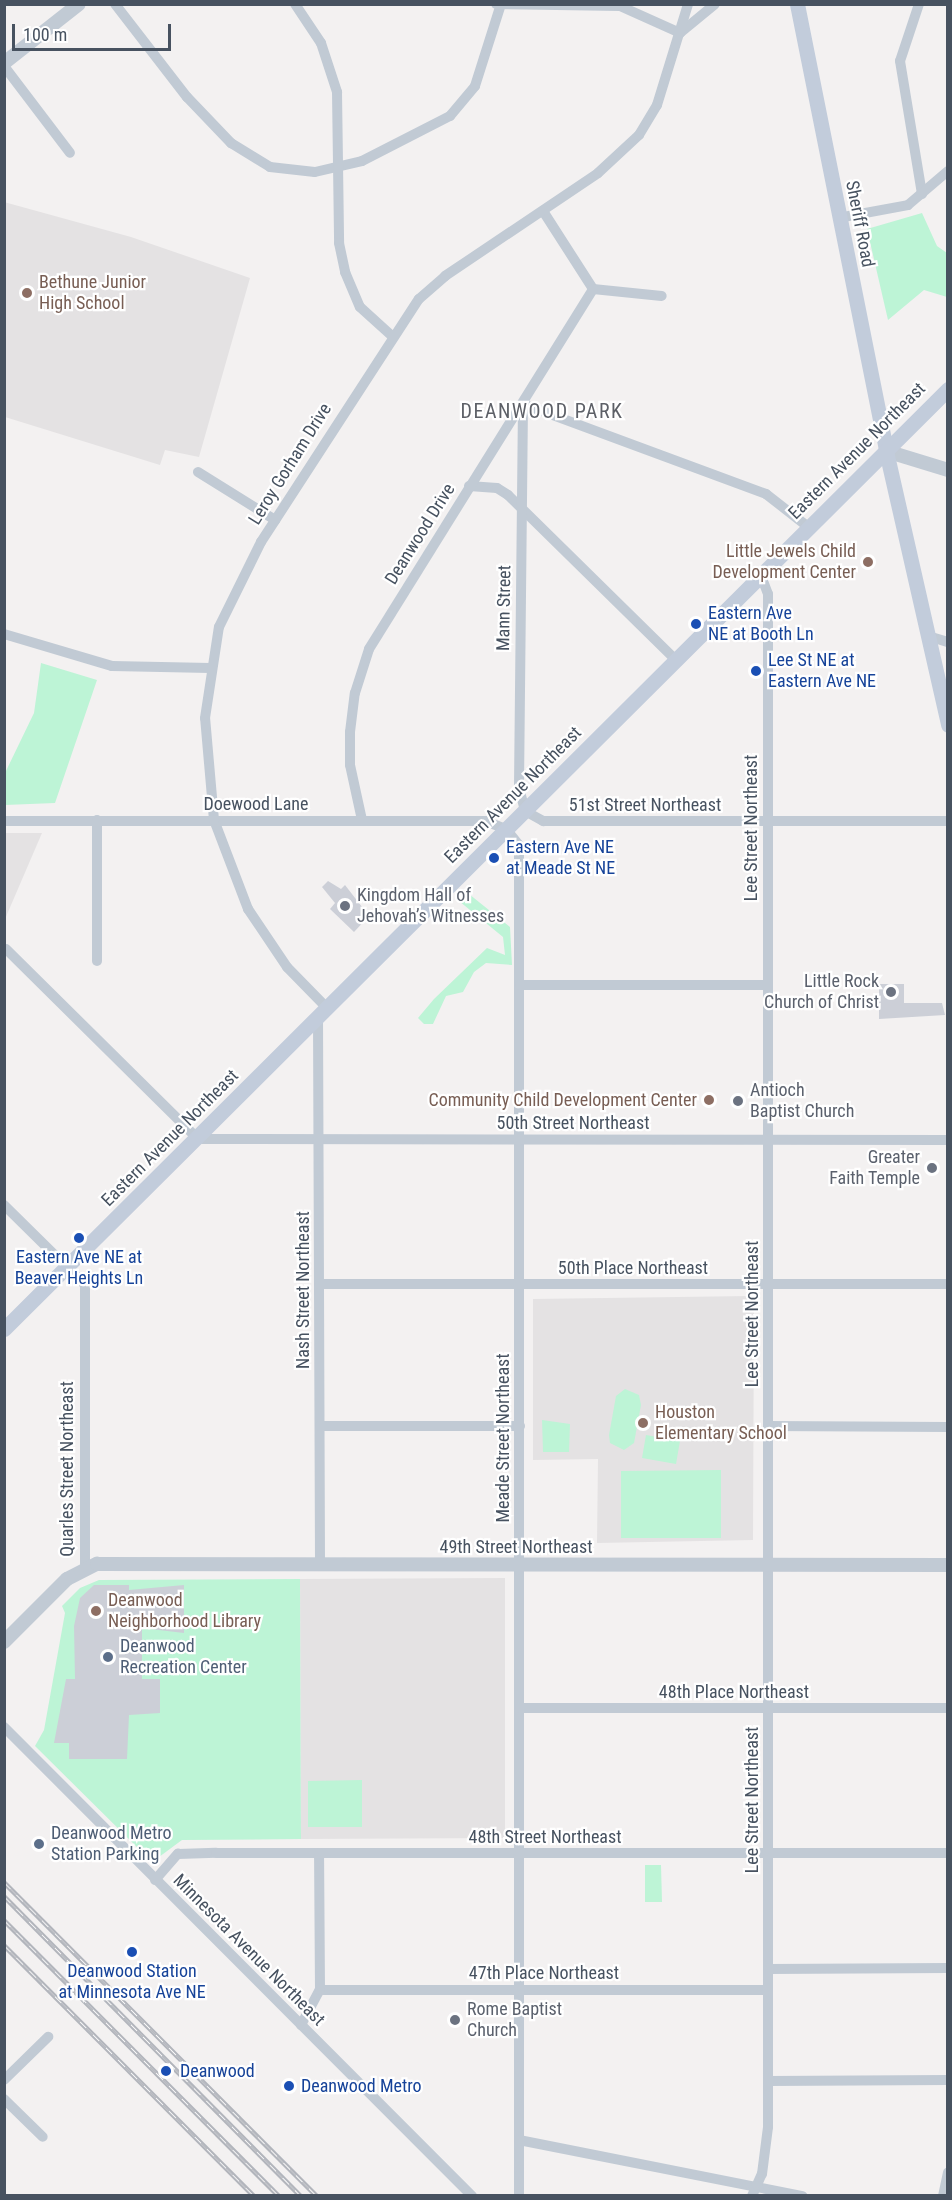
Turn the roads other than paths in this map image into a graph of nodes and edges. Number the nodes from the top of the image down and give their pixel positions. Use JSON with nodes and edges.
{"nodes":[{"id":1,"x":79,"y":4,"type":"edge"},
{"id":2,"x":115,"y":4,"type":"edge"},
{"id":3,"x":295,"y":4,"type":"edge"},
{"id":4,"x":688,"y":4,"type":"edge"},
{"id":5,"x":715,"y":4,"type":"edge"},
{"id":6,"x":797,"y":4,"type":"edge"},
{"id":7,"x":918,"y":4,"type":"edge"},
{"id":8,"x":610,"y":5,"type":"edge"},
{"id":9,"x":498,"y":6,"type":"edge"},
{"id":10,"x":680,"y":33,"type":"junction"},
{"id":11,"x":4,"y":64,"type":"edge"},
{"id":12,"x":70,"y":153,"type":"dead end"},
{"id":13,"x":338,"y":170,"type":"junction"},
{"id":14,"x":948,"y":171,"type":"edge"},
{"id":15,"x":922,"y":194,"type":"junction"},
{"id":16,"x":543,"y":212,"type":"junction"},
{"id":17,"x":838,"y":218,"type":"junction"},
{"id":18,"x":593,"y":290,"type":"junction"},
{"id":19,"x":662,"y":296,"type":"dead end"},
{"id":20,"x":392,"y":336,"type":"junction"},
{"id":21,"x":948,"y":389,"type":"edge"},
{"id":22,"x":523,"y":404,"type":"junction"},
{"id":23,"x":886,"y":451,"type":"junction"},
{"id":24,"x":948,"y":470,"type":"edge"},
{"id":25,"x":198,"y":472,"type":"dead end"},
{"id":26,"x":469,"y":486,"type":"junction"},
{"id":27,"x":522,"y":512,"type":"junction"},
{"id":28,"x":275,"y":520,"type":"junction"},
{"id":29,"x":807,"y":526,"type":"junction"},
{"id":30,"x":760,"y":576,"type":"junction"},
{"id":31,"x":4,"y":634,"type":"edge"},
{"id":32,"x":928,"y":636,"type":"junction"},
{"id":33,"x":948,"y":642,"type":"edge"},
{"id":34,"x":676,"y":660,"type":"junction"},
{"id":35,"x":210,"y":668,"type":"junction"},
{"id":36,"x":948,"y":725,"type":"edge"},
{"id":37,"x":525,"y":811,"type":"junction"},
{"id":38,"x":97,"y":820,"type":"junction"},
{"id":39,"x":214,"y":820,"type":"junction"},
{"id":40,"x":362,"y":820,"type":"junction"},
{"id":41,"x":4,"y":821,"type":"edge"},
{"id":42,"x":768,"y":821,"type":"junction"},
{"id":43,"x":948,"y":821,"type":"edge"},
{"id":44,"x":507,"y":829,"type":"junction"},
{"id":45,"x":6,"y":949,"type":"dead end"},
{"id":46,"x":97,"y":961,"type":"dead end"},
{"id":47,"x":520,"y":985,"type":"junction"},
{"id":48,"x":768,"y":985,"type":"junction"},
{"id":49,"x":322,"y":1012,"type":"junction"},
{"id":50,"x":198,"y":1139,"type":"junction"},
{"id":51,"x":319,"y":1139,"type":"junction"},
{"id":52,"x":520,"y":1139,"type":"junction"},
{"id":53,"x":768,"y":1140,"type":"junction"},
{"id":54,"x":948,"y":1140,"type":"edge"},
{"id":55,"x":4,"y":1205,"type":"edge"},
{"id":56,"x":68,"y":1267,"type":"junction"},
{"id":57,"x":319,"y":1284,"type":"junction"},
{"id":58,"x":520,"y":1284,"type":"junction"},
{"id":59,"x":768,"y":1284,"type":"junction"},
{"id":60,"x":948,"y":1284,"type":"edge"},
{"id":61,"x":4,"y":1329,"type":"edge"},
{"id":62,"x":320,"y":1426,"type":"junction"},
{"id":63,"x":520,"y":1426,"type":"junction"},
{"id":64,"x":768,"y":1426,"type":"junction"},
{"id":65,"x":948,"y":1427,"type":"edge"},
{"id":66,"x":320,"y":1564,"type":"junction"},
{"id":67,"x":520,"y":1565,"type":"junction"},
{"id":68,"x":948,"y":1565,"type":"edge"},
{"id":69,"x":768,"y":1567,"type":"junction"},
{"id":70,"x":85,"y":1568,"type":"junction"},
{"id":71,"x":4,"y":1642,"type":"edge"},
{"id":72,"x":520,"y":1708,"type":"junction"},
{"id":73,"x":768,"y":1708,"type":"junction"},
{"id":74,"x":948,"y":1708,"type":"edge"},
{"id":75,"x":4,"y":1728,"type":"edge"},
{"id":76,"x":319,"y":1853,"type":"junction"},
{"id":77,"x":520,"y":1853,"type":"junction"},
{"id":78,"x":768,"y":1853,"type":"junction"},
{"id":79,"x":948,"y":1854,"type":"edge"},
{"id":80,"x":155,"y":1880,"type":"junction"},
{"id":81,"x":948,"y":1968,"type":"edge"},
{"id":82,"x":768,"y":1969,"type":"junction"},
{"id":83,"x":320,"y":1990,"type":"junction"},
{"id":84,"x":519,"y":1990,"type":"junction"},
{"id":85,"x":768,"y":1990,"type":"junction"},
{"id":86,"x":301,"y":2025,"type":"junction"},
{"id":87,"x":48,"y":2037,"type":"dead end"},
{"id":88,"x":4,"y":2080,"type":"edge"},
{"id":89,"x":768,"y":2080,"type":"junction"},
{"id":90,"x":948,"y":2080,"type":"edge"},
{"id":91,"x":4,"y":2098,"type":"edge"},
{"id":92,"x":43,"y":2137,"type":"dead end"},
{"id":93,"x":519,"y":2140,"type":"junction"},
{"id":94,"x":948,"y":2173,"type":"edge"},
{"id":95,"x":754,"y":2191,"type":"edge"},
{"id":96,"x":472,"y":2196,"type":"edge"},
{"id":97,"x":519,"y":2196,"type":"edge"},
{"id":98,"x":803,"y":2196,"type":"edge"},
{"id":99,"x":943,"y":2196,"type":"edge"}],
"edges":[{"from":1,"to":11,"type":"street"},
{"from":2,"to":13,"type":"street"},
{"from":3,"to":13,"type":"street"},
{"from":4,"to":10,"type":"street","name":"Leroy Gorham Drive"},
{"from":5,"to":10,"type":"street"},
{"from":6,"to":17,"type":"main road","name":"Sheriff Road"},
{"from":7,"to":15,"type":"street"},
{"from":8,"to":9,"type":"street"},
{"from":8,"to":10,"type":"street"},
{"from":9,"to":13,"type":"street"},
{"from":10,"to":16,"type":"street","name":"Leroy Gorham Drive"},
{"from":11,"to":12,"type":"street"},
{"from":13,"to":20,"type":"street"},
{"from":14,"to":15,"type":"street"},
{"from":15,"to":17,"type":"street"},
{"from":16,"to":18,"type":"street"},
{"from":16,"to":20,"type":"street","name":"Leroy Gorham Drive"},
{"from":17,"to":23,"type":"main road","name":"Sheriff Road"},
{"from":18,"to":19,"type":"street"},
{"from":18,"to":22,"type":"street","name":"Deanwood Drive"},
{"from":20,"to":28,"type":"street","name":"Leroy Gorham Drive"},
{"from":21,"to":23,"type":"main road","name":"Eastern Avenue Northeast"},
{"from":22,"to":26,"type":"street","name":"Deanwood Drive"},
{"from":22,"to":27,"type":"street","name":"Mann Street"},
{"from":22,"to":29,"type":"street"},
{"from":23,"to":24,"type":"street"},
{"from":23,"to":29,"type":"main road","name":"Eastern Avenue Northeast"},
{"from":23,"to":32,"type":"main road","name":"Sheriff Road"},
{"from":25,"to":28,"type":"street"},
{"from":26,"to":27,"type":"street"},
{"from":26,"to":40,"type":"street","name":"Deanwood Drive"},
{"from":27,"to":34,"type":"street"},
{"from":27,"to":37,"type":"street","name":"Mann Street"},
{"from":28,"to":35,"type":"street","name":"Leroy Gorham Drive"},
{"from":29,"to":30,"type":"main road","name":"Eastern Avenue Northeast"},
{"from":30,"to":34,"type":"main road","name":"Eastern Avenue Northeast"},
{"from":30,"to":42,"type":"street","name":"Lee Street Northeast"},
{"from":31,"to":35,"type":"street"},
{"from":32,"to":33,"type":"street"},
{"from":32,"to":36,"type":"main road","name":"Sheriff Road"},
{"from":34,"to":37,"type":"main road","name":"Eastern Avenue Northeast"},
{"from":35,"to":39,"type":"street","name":"Leroy Gorham Drive"},
{"from":37,"to":42,"type":"street","name":"51st Street Northeast"},
{"from":37,"to":44,"type":"main road","name":"Eastern Avenue Northeast"},
{"from":38,"to":39,"type":"street","name":"Doewood Lane"},
{"from":38,"to":41,"type":"street","name":"Doewood Lane"},
{"from":38,"to":46,"type":"street"},
{"from":39,"to":40,"type":"street","name":"Doewood Lane"},
{"from":39,"to":49,"type":"street","name":"Leroy Gorham Drive"},
{"from":40,"to":44,"type":"street","name":"Doewood Lane"},
{"from":42,"to":43,"type":"street","name":"51st Street Northeast"},
{"from":42,"to":48,"type":"street","name":"Lee Street Northeast"},
{"from":44,"to":47,"type":"street","name":"Meade Street Northeast"},
{"from":44,"to":49,"type":"main road","name":"Eastern Avenue Northeast"},
{"from":45,"to":50,"type":"street"},
{"from":47,"to":48,"type":"street"},
{"from":47,"to":52,"type":"street","name":"Meade Street Northeast"},
{"from":48,"to":53,"type":"street","name":"Lee Street Northeast"},
{"from":49,"to":50,"type":"main road","name":"Eastern Avenue Northeast"},
{"from":49,"to":51,"type":"street","name":"Nash Street Northeast"},
{"from":50,"to":51,"type":"street","name":"50th Street Northeast"},
{"from":50,"to":56,"type":"main road","name":"Eastern Avenue Northeast"},
{"from":51,"to":52,"type":"street","name":"50th Street Northeast"},
{"from":51,"to":57,"type":"street","name":"Nash Street Northeast"},
{"from":52,"to":53,"type":"street","name":"50th Street Northeast"},
{"from":52,"to":58,"type":"street","name":"Meade Street Northeast"},
{"from":53,"to":54,"type":"street","name":"50th Street Northeast"},
{"from":53,"to":59,"type":"street","name":"Lee Street Northeast"},
{"from":55,"to":56,"type":"street","name":"Quarles Street Northeast"},
{"from":56,"to":61,"type":"main road","name":"Eastern Avenue Northeast"},
{"from":56,"to":70,"type":"street","name":"Quarles Street Northeast"},
{"from":57,"to":58,"type":"street","name":"50th Place Northeast"},
{"from":57,"to":62,"type":"street","name":"Nash Street Northeast"},
{"from":58,"to":59,"type":"street","name":"50th Place Northeast"},
{"from":58,"to":63,"type":"street","name":"Meade Street Northeast"},
{"from":59,"to":60,"type":"street","name":"50th Place Northeast"},
{"from":59,"to":64,"type":"street","name":"Lee Street Northeast"},
{"from":62,"to":63,"type":"street"},
{"from":62,"to":66,"type":"street","name":"Nash Street Northeast"},
{"from":63,"to":67,"type":"street","name":"Meade Street Northeast"},
{"from":64,"to":65,"type":"street"},
{"from":64,"to":69,"type":"street","name":"Lee Street Northeast"},
{"from":66,"to":67,"type":"street","name":"49th Street Northeast"},
{"from":66,"to":70,"type":"street","name":"49th Street Northeast"},
{"from":67,"to":69,"type":"street","name":"49th Street Northeast"},
{"from":67,"to":72,"type":"street","name":"Meade Street Northeast"},
{"from":68,"to":69,"type":"street","name":"49th Street Northeast"},
{"from":69,"to":73,"type":"street","name":"Lee Street Northeast"},
{"from":70,"to":71,"type":"street","name":"Quarles Street Northeast"},
{"from":72,"to":73,"type":"street","name":"48th Place Northeast"},
{"from":72,"to":77,"type":"street","name":"Meade Street Northeast"},
{"from":73,"to":74,"type":"street","name":"48th Place Northeast"},
{"from":73,"to":78,"type":"street","name":"Lee Street Northeast"},
{"from":75,"to":80,"type":"street","name":"Minnesota Avenue Northeast"},
{"from":76,"to":77,"type":"street","name":"48th Street Northeast"},
{"from":76,"to":80,"type":"street","name":"48th Street Northeast"},
{"from":76,"to":83,"type":"street"},
{"from":77,"to":78,"type":"street","name":"48th Street Northeast"},
{"from":77,"to":84,"type":"street","name":"Meade Street Northeast"},
{"from":78,"to":79,"type":"street","name":"48th Street Northeast"},
{"from":78,"to":82,"type":"street","name":"Lee Street Northeast"},
{"from":80,"to":86,"type":"street","name":"Minnesota Avenue Northeast"},
{"from":81,"to":82,"type":"street"},
{"from":82,"to":85,"type":"street","name":"Lee Street Northeast"},
{"from":83,"to":84,"type":"street","name":"47th Place Northeast"},
{"from":83,"to":86,"type":"street"},
{"from":84,"to":85,"type":"street","name":"47th Place Northeast"},
{"from":84,"to":93,"type":"street","name":"Meade Street Northeast"},
{"from":85,"to":89,"type":"street","name":"Lee Street Northeast"},
{"from":86,"to":96,"type":"street","name":"Minnesota Avenue Northeast"},
{"from":87,"to":88,"type":"street"},
{"from":89,"to":90,"type":"street"},
{"from":89,"to":95,"type":"street","name":"Lee Street Northeast"},
{"from":91,"to":92,"type":"street"},
{"from":93,"to":95,"type":"street"},
{"from":93,"to":97,"type":"street","name":"Meade Street Northeast"},
{"from":94,"to":99,"type":"street"},
{"from":95,"to":98,"type":"street"}]}
